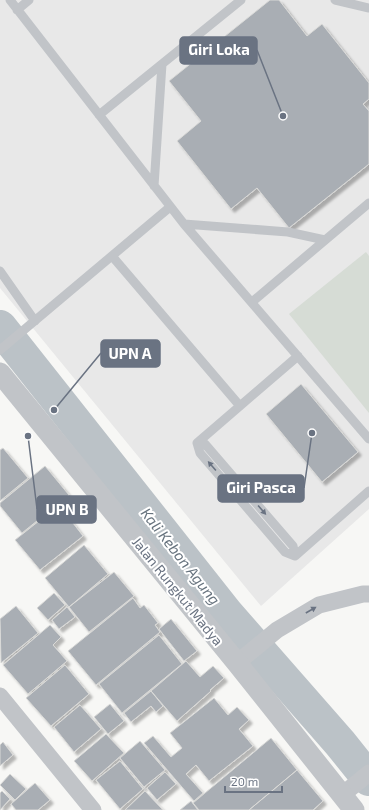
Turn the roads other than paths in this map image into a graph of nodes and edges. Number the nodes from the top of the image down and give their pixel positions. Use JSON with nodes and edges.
{"nodes":[{"id":1,"x":10,"y":0,"type":"edge"},
{"id":2,"x":29,"y":0,"type":"edge"},
{"id":3,"x":242,"y":0,"type":"edge"},
{"id":4,"x":335,"y":0,"type":"edge"},
{"id":5,"x":367,"y":0,"type":"edge"},
{"id":6,"x":369,"y":3,"type":"edge"},
{"id":7,"x":369,"y":8,"type":"edge"},
{"id":8,"x":17,"y":10,"type":"junction"},
{"id":9,"x":162,"y":64,"type":"junction"},
{"id":10,"x":99,"y":115,"type":"junction"},
{"id":11,"x":154,"y":186,"type":"junction"},
{"id":12,"x":369,"y":203,"type":"edge"},
{"id":13,"x":170,"y":206,"type":"junction"},
{"id":14,"x":184,"y":224,"type":"junction"},
{"id":15,"x":325,"y":240,"type":"junction"},
{"id":16,"x":112,"y":256,"type":"junction"},
{"id":17,"x":0,"y":271,"type":"edge"},
{"id":18,"x":252,"y":302,"type":"junction"},
{"id":19,"x":35,"y":321,"type":"junction"},
{"id":20,"x":0,"y":350,"type":"edge"},
{"id":21,"x":298,"y":356,"type":"junction"},
{"id":22,"x":0,"y":373,"type":"edge"},
{"id":23,"x":240,"y":406,"type":"junction"},
{"id":24,"x":369,"y":439,"type":"edge"},
{"id":25,"x":369,"y":491,"type":"edge"},
{"id":26,"x":369,"y":594,"type":"edge"},
{"id":27,"x":244,"y":657,"type":"junction"},
{"id":28,"x":0,"y":696,"type":"edge"},
{"id":29,"x":355,"y":791,"type":"edge"},
{"id":30,"x":93,"y":810,"type":"edge"}],
"edges":[{"from":1,"to":8,"type":"lane"},
{"from":2,"to":8,"type":"lane"},
{"from":3,"to":9,"type":"lane"},
{"from":4,"to":7,"type":"lane"},
{"from":5,"to":6,"type":"lane"},
{"from":8,"to":10,"type":"lane"},
{"from":9,"to":10,"type":"lane"},
{"from":9,"to":11,"type":"lane"},
{"from":10,"to":11,"type":"lane"},
{"from":11,"to":13,"type":"lane"},
{"from":12,"to":15,"type":"lane"},
{"from":13,"to":14,"type":"lane"},
{"from":13,"to":16,"type":"lane"},
{"from":14,"to":15,"type":"lane"},
{"from":14,"to":18,"type":"lane"},
{"from":15,"to":18,"type":"lane"},
{"from":16,"to":19,"type":"lane"},
{"from":16,"to":23,"type":"lane"},
{"from":17,"to":19,"type":"lane"},
{"from":18,"to":21,"type":"lane"},
{"from":19,"to":20,"type":"lane"},
{"from":21,"to":23,"type":"lane"},
{"from":21,"to":24,"type":"lane"},
{"from":22,"to":27,"type":"street","name":"Jalan Rungkut Madya"},
{"from":23,"to":25,"type":"lane"},
{"from":27,"to":26,"type":"street","one_way":true},
{"from":27,"to":29,"type":"street","name":"Jalan Rungkut Madya"},
{"from":28,"to":30,"type":"street"}]}
